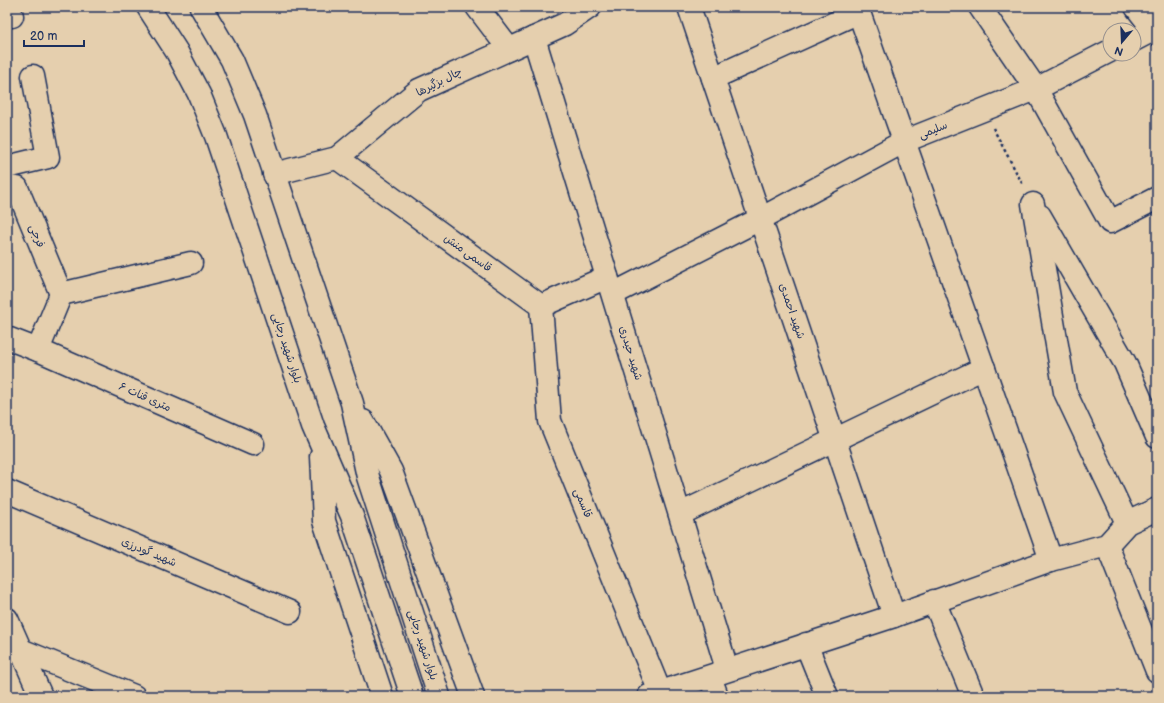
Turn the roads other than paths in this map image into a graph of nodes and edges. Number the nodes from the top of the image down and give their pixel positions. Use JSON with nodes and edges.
{"nodes":[{"id":1,"x":148,"y":7,"type":"edge"},
{"id":2,"x":201,"y":7,"type":"edge"},
{"id":3,"x":478,"y":7,"type":"edge"},
{"id":4,"x":590,"y":7,"type":"edge"},
{"id":5,"x":689,"y":7,"type":"edge"},
{"id":6,"x":980,"y":7,"type":"edge"},
{"id":7,"x":1136,"y":7,"type":"edge"},
{"id":8,"x":858,"y":10,"type":"edge"},
{"id":9,"x":1156,"y":31,"type":"edge"},
{"id":10,"x":1142,"y":37,"type":"edge"},
{"id":11,"x":534,"y":38,"type":"junction"},
{"id":12,"x":508,"y":49,"type":"junction"},
{"id":13,"x":1102,"y":56,"type":"edge"},
{"id":14,"x":33,"y":76,"type":"dead end"},
{"id":15,"x":713,"y":78,"type":"junction"},
{"id":16,"x":1036,"y":89,"type":"junction"},
{"id":17,"x":905,"y":141,"type":"junction"},
{"id":18,"x":337,"y":158,"type":"junction"},
{"id":19,"x":7,"y":167,"type":"edge"},
{"id":20,"x":274,"y":174,"type":"junction"},
{"id":21,"x":7,"y":188,"type":"edge"},
{"id":22,"x":1157,"y":198,"type":"edge"},
{"id":23,"x":760,"y":219,"type":"junction"},
{"id":24,"x":191,"y":263,"type":"dead end"},
{"id":25,"x":610,"y":286,"type":"junction"},
{"id":26,"x":60,"y":294,"type":"junction"},
{"id":27,"x":541,"y":306,"type":"junction"},
{"id":28,"x":7,"y":338,"type":"edge"},
{"id":29,"x":38,"y":350,"type":"junction"},
{"id":30,"x":984,"y":368,"type":"junction"},
{"id":31,"x":352,"y":403,"type":"junction"},
{"id":32,"x":1157,"y":438,"type":"edge"},
{"id":33,"x":835,"y":440,"type":"junction"},
{"id":34,"x":253,"y":444,"type":"dead end"},
{"id":35,"x":320,"y":444,"type":"junction"},
{"id":36,"x":7,"y":491,"type":"edge"},
{"id":37,"x":1157,"y":509,"type":"edge"},
{"id":38,"x":680,"y":514,"type":"junction"},
{"id":39,"x":1127,"y":523,"type":"junction"},
{"id":40,"x":1108,"y":546,"type":"junction"},
{"id":41,"x":1051,"y":560,"type":"junction"},
{"id":42,"x":934,"y":601,"type":"junction"},
{"id":43,"x":290,"y":612,"type":"dead end"},
{"id":44,"x":894,"y":616,"type":"junction"},
{"id":45,"x":7,"y":619,"type":"edge"},
{"id":46,"x":806,"y":644,"type":"junction"},
{"id":47,"x":21,"y":650,"type":"junction"},
{"id":48,"x":1157,"y":672,"type":"edge"},
{"id":49,"x":718,"y":681,"type":"edge"},
{"id":50,"x":654,"y":694,"type":"edge"},
{"id":51,"x":42,"y":696,"type":"edge"},
{"id":52,"x":134,"y":696,"type":"edge"},
{"id":53,"x":382,"y":696,"type":"edge"},
{"id":54,"x":412,"y":696,"type":"edge"},
{"id":55,"x":439,"y":696,"type":"edge"},
{"id":56,"x":473,"y":696,"type":"edge"},
{"id":57,"x":827,"y":696,"type":"edge"},
{"id":58,"x":973,"y":696,"type":"edge"}],
"edges":[{"from":1,"to":35,"type":"street","name":"بلوار شهید رجایی"},
{"from":2,"to":20,"type":"street","name":"بلوار شهید رجایی"},
{"from":3,"to":12,"type":"street"},
{"from":4,"to":11,"type":"street","name":"چال بزگیرها"},
{"from":5,"to":15,"type":"street","name":"شهید احمدی"},
{"from":6,"to":16,"type":"street"},
{"from":7,"to":9,"type":"street"},
{"from":8,"to":15,"type":"street"},
{"from":8,"to":17,"type":"street"},
{"from":9,"to":10,"type":"street"},
{"from":11,"to":12,"type":"street","name":"چال بزگیرها"},
{"from":11,"to":25,"type":"street","name":"شهید حیدری"},
{"from":12,"to":18,"type":"street","name":"چال بزگیرها"},
{"from":13,"to":16,"type":"street","name":"سلیمی"},
{"from":14,"to":19,"type":"street"},
{"from":15,"to":23,"type":"street","name":"شهید احمدی"},
{"from":16,"to":17,"type":"street","name":"سلیمی"},
{"from":16,"to":22,"type":"street"},
{"from":17,"to":23,"type":"street","name":"سلیمی"},
{"from":17,"to":30,"type":"street"},
{"from":18,"to":20,"type":"street","name":"چال بزگیرها"},
{"from":18,"to":27,"type":"street","name":"قاسمی منش"},
{"from":20,"to":31,"type":"street","name":"بلوار شهید رجایی"},
{"from":21,"to":26,"type":"street","name":"فرجی"},
{"from":23,"to":25,"type":"street","name":"سلیمی"},
{"from":23,"to":33,"type":"street","name":"شهید احمدی"},
{"from":24,"to":26,"type":"street"},
{"from":25,"to":27,"type":"street"},
{"from":25,"to":38,"type":"street","name":"شهید حیدری"},
{"from":26,"to":29,"type":"street"},
{"from":27,"to":50,"type":"street","name":"قاسمی"},
{"from":28,"to":29,"type":"street","name":"۶ متری قنات"},
{"from":29,"to":34,"type":"street","name":"۶ متری قنات"},
{"from":30,"to":33,"type":"street"},
{"from":30,"to":41,"type":"street"},
{"from":31,"to":55,"type":"street","name":"بلوار شهید رجایی"},
{"from":31,"to":56,"type":"street"},
{"from":32,"to":39,"type":"street"},
{"from":33,"to":38,"type":"street"},
{"from":33,"to":44,"type":"street","name":"شهید احمدی"},
{"from":35,"to":53,"type":"street"},
{"from":35,"to":54,"type":"street","name":"بلوار شهید رجایی"},
{"from":36,"to":43,"type":"street","name":"شهید گودرزی"},
{"from":37,"to":39,"type":"street"},
{"from":38,"to":49,"type":"street","name":"شهید حیدری"},
{"from":39,"to":40,"type":"street"},
{"from":40,"to":41,"type":"street"},
{"from":40,"to":48,"type":"street"},
{"from":41,"to":42,"type":"street"},
{"from":42,"to":44,"type":"street"},
{"from":42,"to":58,"type":"street"},
{"from":44,"to":46,"type":"street"},
{"from":45,"to":47,"type":"street"},
{"from":46,"to":49,"type":"street"},
{"from":46,"to":57,"type":"street"},
{"from":47,"to":51,"type":"street"},
{"from":47,"to":52,"type":"street"},
{"from":49,"to":50,"type":"street"}]}
